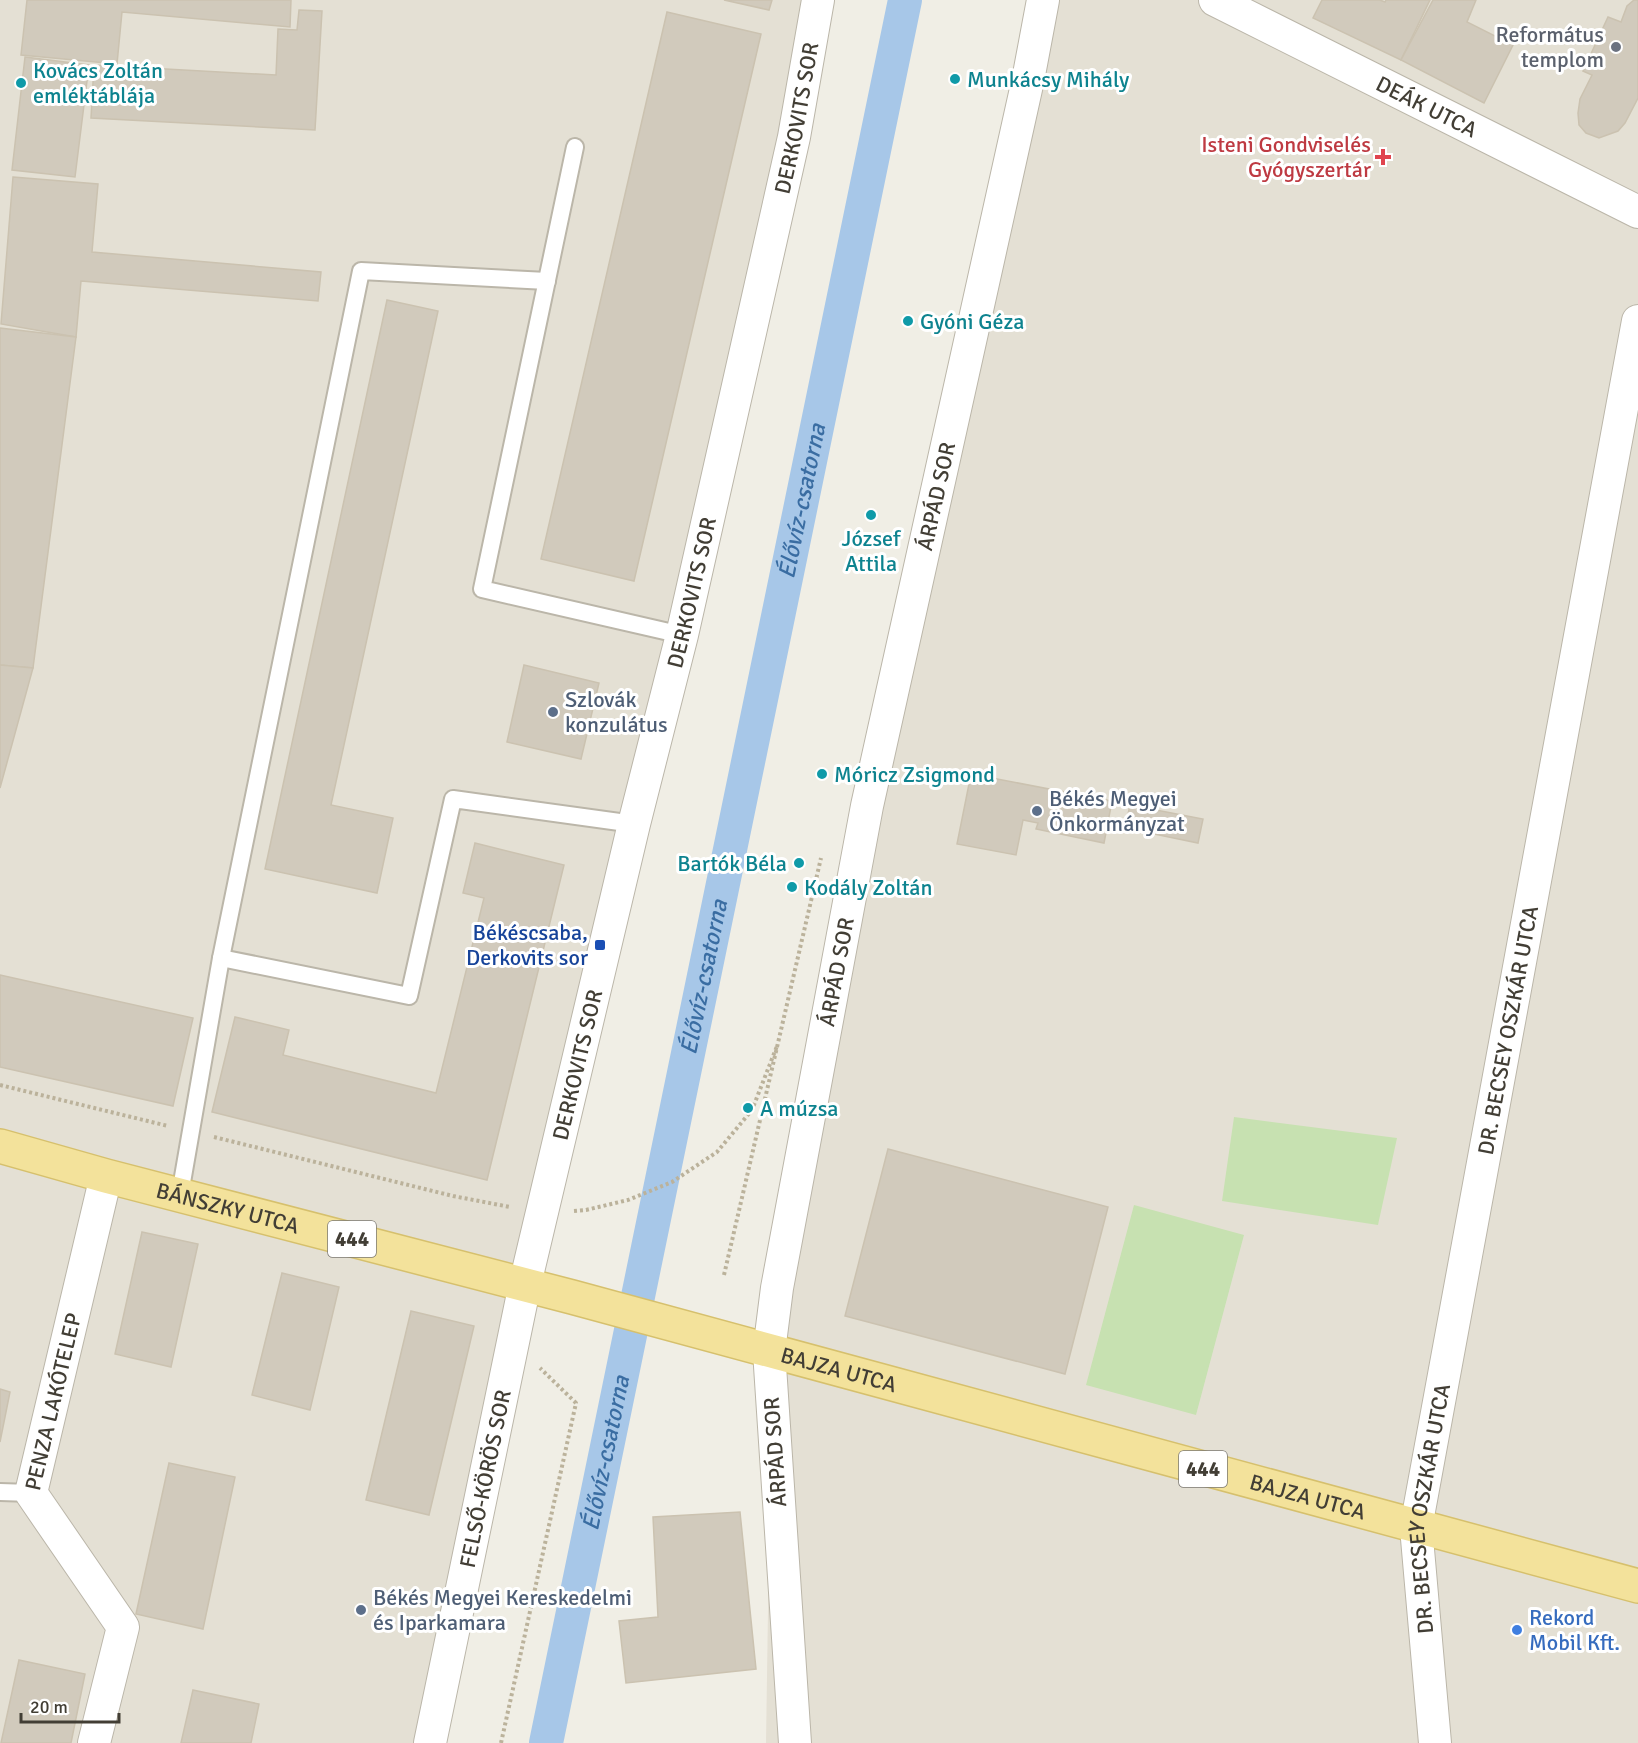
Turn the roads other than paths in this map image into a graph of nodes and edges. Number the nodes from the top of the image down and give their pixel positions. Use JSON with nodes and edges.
{"nodes":[{"id":1,"x":818,"y":0,"type":"edge"},
{"id":2,"x":1043,"y":0,"type":"edge"},
{"id":3,"x":1215,"y":0,"type":"edge"},
{"id":4,"x":575,"y":147,"type":"dead end"},
{"id":5,"x":1638,"y":212,"type":"edge"},
{"id":6,"x":548,"y":280,"type":"junction"},
{"id":7,"x":1638,"y":321,"type":"edge"},
{"id":8,"x":682,"y":635,"type":"junction"},
{"id":9,"x":634,"y":824,"type":"junction"},
{"id":10,"x":221,"y":958,"type":"junction"},
{"id":11,"x":0,"y":1146,"type":"edge"},
{"id":12,"x":106,"y":1176,"type":"junction"},
{"id":13,"x":180,"y":1194,"type":"junction"},
{"id":14,"x":525,"y":1284,"type":"junction"},
{"id":15,"x":769,"y":1351,"type":"junction"},
{"id":16,"x":0,"y":1492,"type":"edge"},
{"id":17,"x":31,"y":1493,"type":"junction"},
{"id":18,"x":1416,"y":1527,"type":"junction"},
{"id":19,"x":1638,"y":1586,"type":"edge"},
{"id":20,"x":94,"y":1743,"type":"edge"},
{"id":21,"x":430,"y":1743,"type":"edge"},
{"id":22,"x":795,"y":1743,"type":"edge"},
{"id":23,"x":1435,"y":1743,"type":"edge"}],
"edges":[{"from":1,"to":8,"type":"street","name":"DERKOVITS SOR"},
{"from":2,"to":15,"type":"street","name":"ÁRPÁD SOR"},
{"from":3,"to":5,"type":"street","name":"DEÁK UTCA"},
{"from":4,"to":6,"type":"lane"},
{"from":6,"to":8,"type":"lane"},
{"from":6,"to":10,"type":"lane"},
{"from":7,"to":18,"type":"street","name":"DR. BECSEY OSZKÁR UTCA"},
{"from":8,"to":9,"type":"street","name":"DERKOVITS SOR"},
{"from":9,"to":10,"type":"lane"},
{"from":9,"to":14,"type":"street","name":"DERKOVITS SOR"},
{"from":10,"to":13,"type":"lane"},
{"from":11,"to":12,"type":"main road","name":"BÁNSZKY UTCA","number":"444"},
{"from":12,"to":13,"type":"main road","name":"BÁNSZKY UTCA","number":"444"},
{"from":12,"to":17,"type":"street","name":"PENZA LAKÓTELEP"},
{"from":13,"to":14,"type":"main road","name":"BÁNSZKY UTCA","number":"444"},
{"from":14,"to":15,"type":"main road","number":"444"},
{"from":14,"to":21,"type":"street","name":"FELSŐ-KÖRÖS SOR"},
{"from":15,"to":18,"type":"main road","name":"BAJZA UTCA","number":"444"},
{"from":15,"to":22,"type":"street","name":"ÁRPÁD SOR"},
{"from":16,"to":17,"type":"lane"},
{"from":17,"to":20,"type":"street","name":"PENZA LAKÓTELEP"},
{"from":18,"to":19,"type":"main road","name":"BAJZA UTCA","number":"444"},
{"from":18,"to":23,"type":"street","name":"DR. BECSEY OSZKÁR UTCA"}]}
